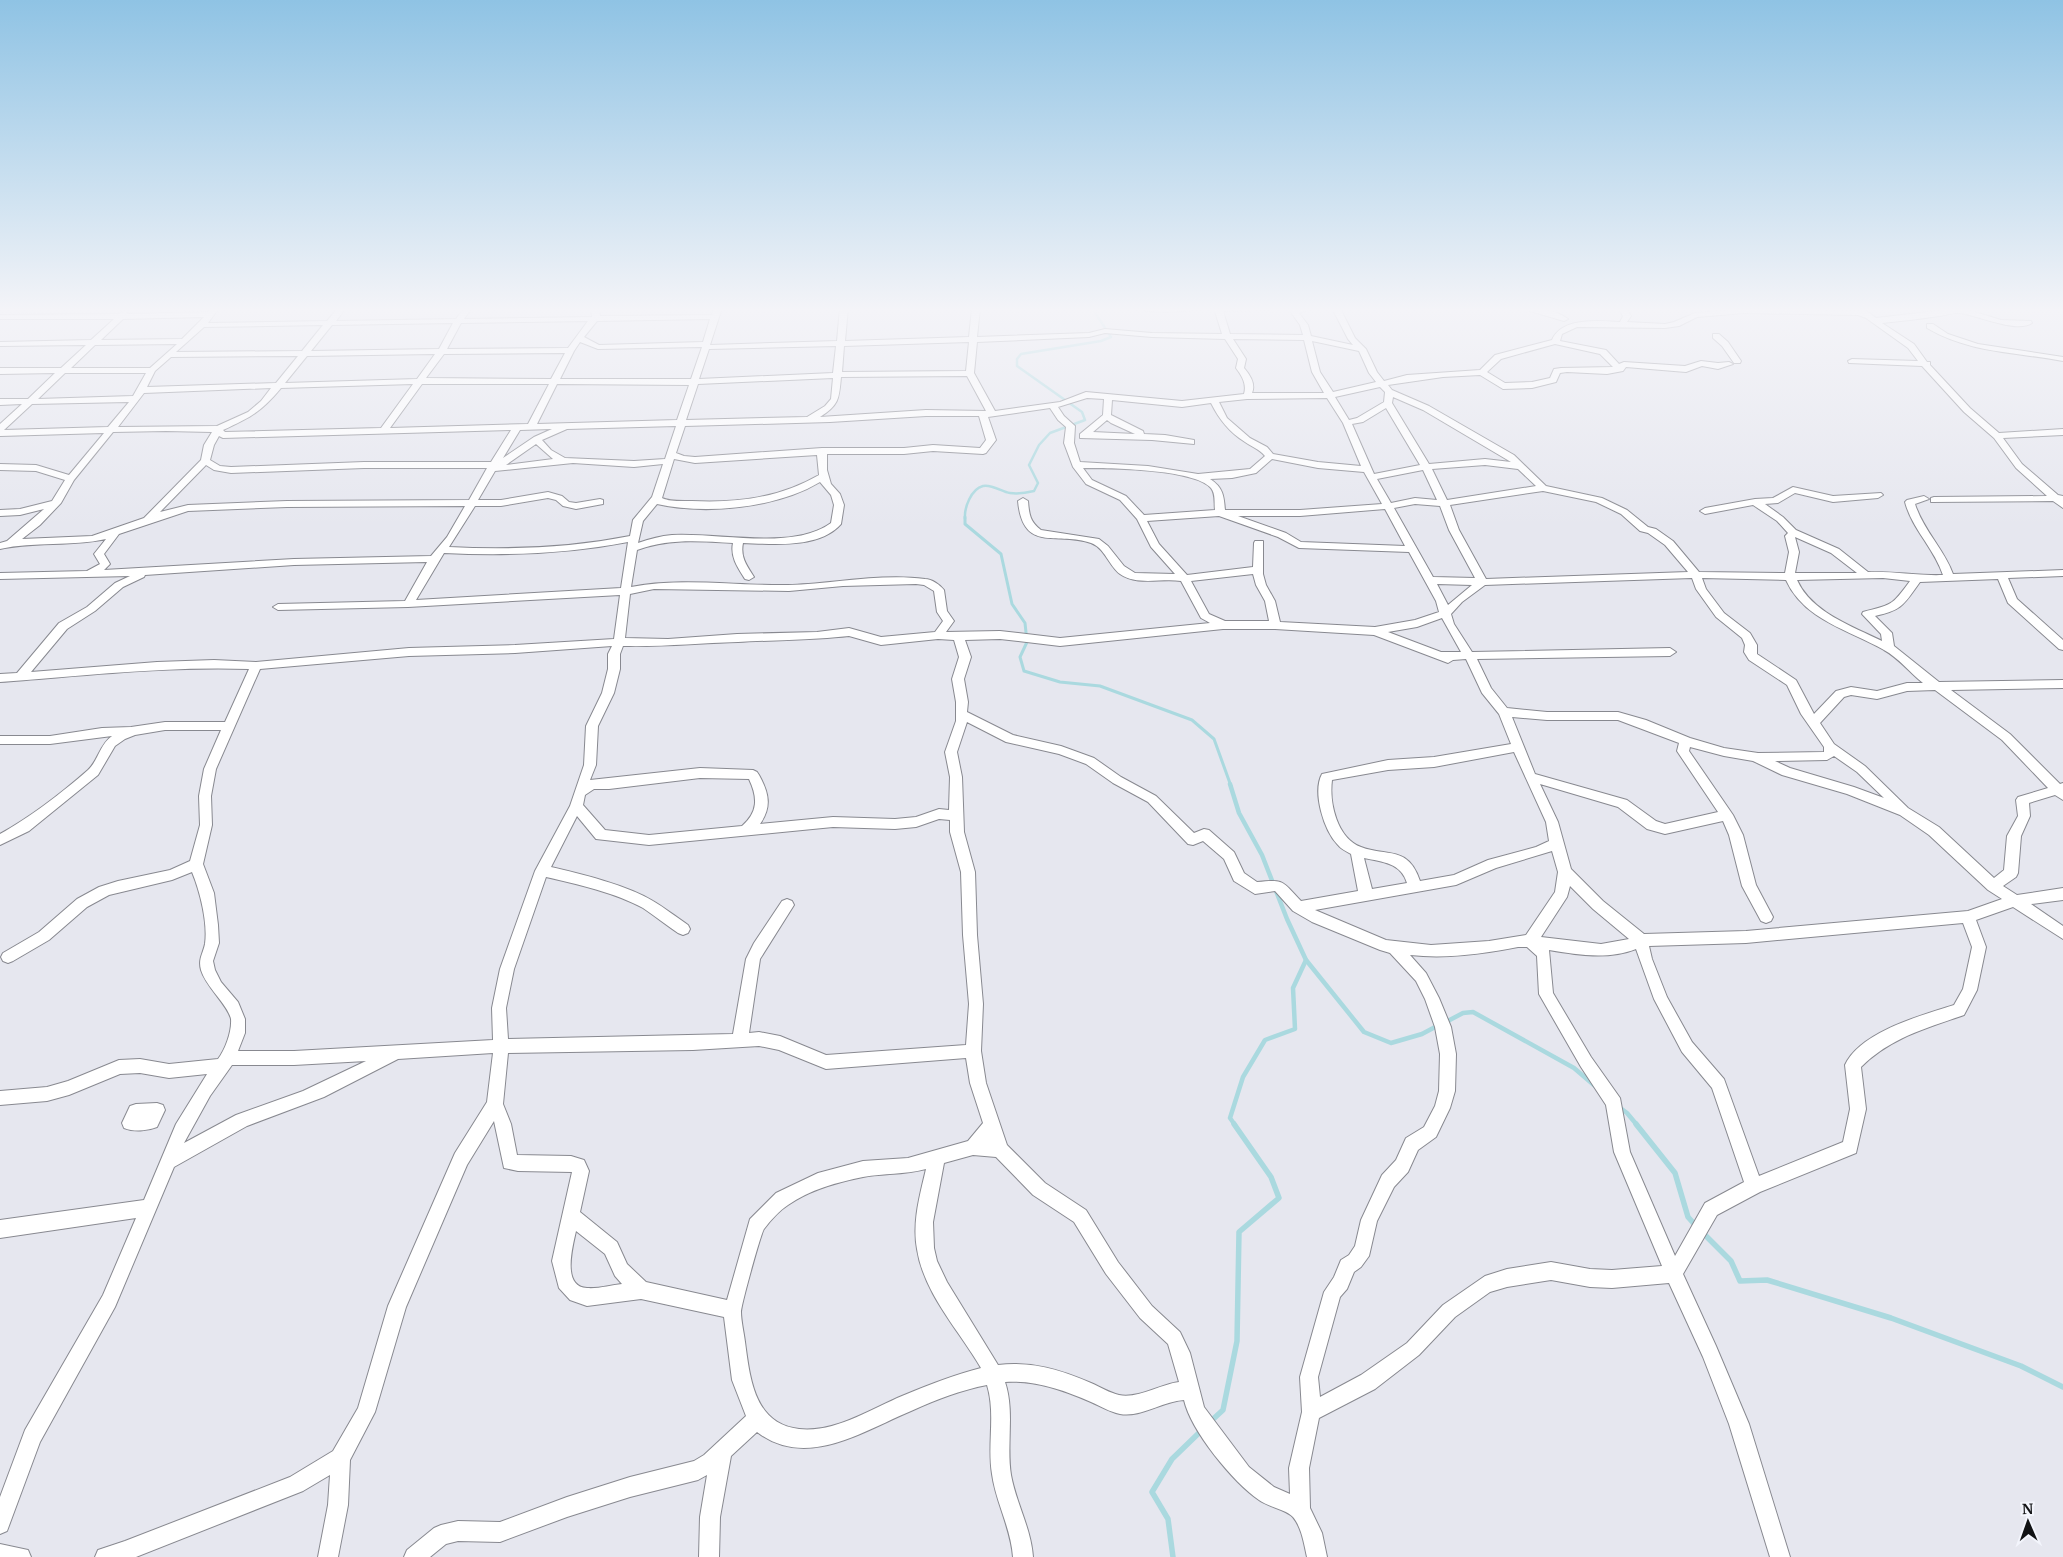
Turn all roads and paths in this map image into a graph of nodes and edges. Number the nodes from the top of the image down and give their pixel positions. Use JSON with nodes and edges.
{"nodes":[{"id":1,"x":52,"y":381,"type":"edge"},
{"id":2,"x":147,"y":381,"type":"edge"},
{"id":3,"x":280,"y":381,"type":"edge"},
{"id":4,"x":419,"y":381,"type":"junction"},
{"id":5,"x":722,"y":381,"type":"edge"},
{"id":6,"x":837,"y":381,"type":"edge"},
{"id":7,"x":974,"y":381,"type":"edge"},
{"id":8,"x":1248,"y":381,"type":"edge"},
{"id":9,"x":1322,"y":381,"type":"edge"},
{"id":10,"x":1379,"y":381,"type":"edge"},
{"id":11,"x":1396,"y":381,"type":"edge"},
{"id":12,"x":1495,"y":381,"type":"edge"},
{"id":13,"x":1551,"y":381,"type":"edge"},
{"id":14,"x":1940,"y":381,"type":"edge"},
{"id":15,"x":554,"y":382,"type":"junction"},
{"id":16,"x":694,"y":382,"type":"junction"},
{"id":17,"x":1382,"y":384,"type":"junction"},
{"id":18,"x":277,"y":385,"type":"junction"},
{"id":19,"x":142,"y":390,"type":"junction"},
{"id":20,"x":1389,"y":392,"type":"junction"},
{"id":21,"x":1331,"y":395,"type":"junction"},
{"id":22,"x":1247,"y":396,"type":"junction"},
{"id":23,"x":136,"y":398,"type":"junction"},
{"id":24,"x":1108,"y":398,"type":"junction"},
{"id":25,"x":985,"y":400,"type":"junction"},
{"id":26,"x":30,"y":401,"type":"junction"},
{"id":27,"x":1214,"y":401,"type":"junction"},
{"id":28,"x":0,"y":402,"type":"edge"},
{"id":29,"x":1388,"y":403,"type":"junction"},
{"id":30,"x":1052,"y":406,"type":"junction"},
{"id":31,"x":1019,"y":411,"type":"junction"},
{"id":32,"x":987,"y":414,"type":"junction"},
{"id":33,"x":1107,"y":416,"type":"junction"},
{"id":34,"x":808,"y":419,"type":"junction"},
{"id":35,"x":681,"y":422,"type":"junction"},
{"id":36,"x":1347,"y":423,"type":"junction"},
{"id":37,"x":569,"y":425,"type":"junction"},
{"id":38,"x":517,"y":426,"type":"junction"},
{"id":39,"x":532,"y":426,"type":"junction"},
{"id":40,"x":0,"y":428,"type":"edge"},
{"id":41,"x":111,"y":429,"type":"junction"},
{"id":42,"x":218,"y":429,"type":"junction"},
{"id":43,"x":384,"y":431,"type":"junction"},
{"id":44,"x":2063,"y":432,"type":"edge"},
{"id":45,"x":0,"y":433,"type":"edge"},
{"id":46,"x":1086,"y":434,"type":"junction"},
{"id":47,"x":1147,"y":436,"type":"junction"},
{"id":48,"x":1997,"y":436,"type":"junction"},
{"id":49,"x":537,"y":439,"type":"junction"},
{"id":50,"x":1191,"y":442,"type":"dead end"},
{"id":51,"x":1069,"y":443,"type":"junction"},
{"id":52,"x":673,"y":447,"type":"junction"},
{"id":53,"x":822,"y":451,"type":"junction"},
{"id":54,"x":1270,"y":456,"type":"junction"},
{"id":55,"x":205,"y":461,"type":"junction"},
{"id":56,"x":563,"y":461,"type":"junction"},
{"id":57,"x":669,"y":461,"type":"junction"},
{"id":58,"x":1076,"y":465,"type":"junction"},
{"id":59,"x":1519,"y":466,"type":"junction"},
{"id":60,"x":0,"y":467,"type":"edge"},
{"id":61,"x":494,"y":467,"type":"junction"},
{"id":62,"x":1426,"y":467,"type":"junction"},
{"id":63,"x":1369,"y":473,"type":"junction"},
{"id":64,"x":823,"y":476,"type":"junction"},
{"id":65,"x":1196,"y":477,"type":"junction"},
{"id":66,"x":70,"y":479,"type":"junction"},
{"id":67,"x":1542,"y":488,"type":"junction"},
{"id":68,"x":1878,"y":495,"type":"dead end"},
{"id":69,"x":657,"y":498,"type":"junction"},
{"id":70,"x":1023,"y":500,"type":"dead end"},
{"id":71,"x":2060,"y":501,"type":"edge"},
{"id":72,"x":600,"y":502,"type":"dead end"},
{"id":73,"x":1755,"y":502,"type":"junction"},
{"id":74,"x":55,"y":503,"type":"junction"},
{"id":75,"x":1444,"y":503,"type":"junction"},
{"id":76,"x":471,"y":504,"type":"junction"},
{"id":77,"x":1389,"y":506,"type":"junction"},
{"id":78,"x":1705,"y":511,"type":"dead end"},
{"id":79,"x":0,"y":513,"type":"edge"},
{"id":80,"x":1220,"y":513,"type":"junction"},
{"id":81,"x":1140,"y":518,"type":"junction"},
{"id":82,"x":146,"y":522,"type":"junction"},
{"id":83,"x":116,"y":532,"type":"junction"},
{"id":84,"x":1797,"y":533,"type":"dead end"},
{"id":85,"x":739,"y":541,"type":"junction"},
{"id":86,"x":12,"y":542,"type":"junction"},
{"id":87,"x":634,"y":543,"type":"junction"},
{"id":88,"x":1259,"y":543,"type":"dead end"},
{"id":89,"x":0,"y":546,"type":"edge"},
{"id":90,"x":1413,"y":549,"type":"junction"},
{"id":91,"x":441,"y":550,"type":"junction"},
{"id":92,"x":0,"y":552,"type":"edge"},
{"id":93,"x":434,"y":559,"type":"junction"},
{"id":94,"x":1258,"y":570,"type":"junction"},
{"id":95,"x":149,"y":572,"type":"junction"},
{"id":96,"x":89,"y":573,"type":"junction"},
{"id":97,"x":2063,"y":573,"type":"edge"},
{"id":98,"x":1696,"y":574,"type":"junction"},
{"id":99,"x":1865,"y":575,"type":"junction"},
{"id":100,"x":0,"y":576,"type":"edge"},
{"id":101,"x":1790,"y":576,"type":"junction"},
{"id":102,"x":2002,"y":576,"type":"junction"},
{"id":103,"x":749,"y":577,"type":"dead end"},
{"id":104,"x":1184,"y":578,"type":"junction"},
{"id":105,"x":1950,"y":578,"type":"junction"},
{"id":106,"x":1917,"y":579,"type":"junction"},
{"id":107,"x":1430,"y":580,"type":"junction"},
{"id":108,"x":1483,"y":582,"type":"junction"},
{"id":109,"x":627,"y":590,"type":"junction"},
{"id":110,"x":408,"y":604,"type":"junction"},
{"id":111,"x":278,"y":608,"type":"dead end"},
{"id":112,"x":1446,"y":613,"type":"junction"},
{"id":113,"x":1223,"y":625,"type":"junction"},
{"id":114,"x":1274,"y":625,"type":"junction"},
{"id":115,"x":1375,"y":631,"type":"junction"},
{"id":116,"x":938,"y":634,"type":"junction"},
{"id":117,"x":958,"y":637,"type":"junction"},
{"id":118,"x":619,"y":642,"type":"junction"},
{"id":119,"x":2063,"y":646,"type":"edge"},
{"id":120,"x":1889,"y":648,"type":"junction"},
{"id":121,"x":1670,"y":652,"type":"dead end"},
{"id":122,"x":1472,"y":662,"type":"junction"},
{"id":123,"x":256,"y":666,"type":"junction"},
{"id":124,"x":9,"y":678,"type":"edge"},
{"id":125,"x":2063,"y":684,"type":"edge"},
{"id":126,"x":1936,"y":687,"type":"junction"},
{"id":127,"x":0,"y":688,"type":"edge"},
{"id":128,"x":1504,"y":712,"type":"junction"},
{"id":129,"x":962,"y":714,"type":"junction"},
{"id":130,"x":1814,"y":722,"type":"junction"},
{"id":131,"x":228,"y":726,"type":"junction"},
{"id":132,"x":133,"y":730,"type":"junction"},
{"id":133,"x":0,"y":740,"type":"edge"},
{"id":134,"x":1686,"y":741,"type":"junction"},
{"id":135,"x":1518,"y":747,"type":"junction"},
{"id":136,"x":1830,"y":747,"type":"junction"},
{"id":137,"x":1756,"y":757,"type":"junction"},
{"id":138,"x":1530,"y":777,"type":"junction"},
{"id":139,"x":2062,"y":791,"type":"edge"},
{"id":140,"x":577,"y":800,"type":"junction"},
{"id":141,"x":1905,"y":812,"type":"junction"},
{"id":142,"x":1727,"y":815,"type":"junction"},
{"id":143,"x":956,"y":816,"type":"junction"},
{"id":144,"x":744,"y":832,"type":"junction"},
{"id":145,"x":0,"y":840,"type":"edge"},
{"id":146,"x":1556,"y":843,"type":"junction"},
{"id":147,"x":1357,"y":852,"type":"junction"},
{"id":148,"x":196,"y":864,"type":"junction"},
{"id":149,"x":542,"y":871,"type":"junction"},
{"id":150,"x":1566,"y":872,"type":"junction"},
{"id":151,"x":1993,"y":886,"type":"junction"},
{"id":152,"x":1416,"y":888,"type":"junction"},
{"id":153,"x":2063,"y":894,"type":"edge"},
{"id":154,"x":1366,"y":896,"type":"junction"},
{"id":155,"x":2014,"y":900,"type":"junction"},
{"id":156,"x":787,"y":905,"type":"dead end"},
{"id":157,"x":1298,"y":907,"type":"junction"},
{"id":158,"x":1766,"y":917,"type":"dead end"},
{"id":159,"x":1968,"y":917,"type":"junction"},
{"id":160,"x":683,"y":929,"type":"dead end"},
{"id":161,"x":2063,"y":933,"type":"edge"},
{"id":162,"x":1641,"y":940,"type":"junction"},
{"id":163,"x":1530,"y":941,"type":"junction"},
{"id":164,"x":1393,"y":946,"type":"junction"},
{"id":165,"x":8,"y":957,"type":"dead end"},
{"id":166,"x":740,"y":1040,"type":"junction"},
{"id":167,"x":501,"y":1046,"type":"junction"},
{"id":168,"x":398,"y":1051,"type":"junction"},
{"id":169,"x":973,"y":1051,"type":"junction"},
{"id":170,"x":224,"y":1062,"type":"junction"},
{"id":171,"x":0,"y":1098,"type":"edge"},
{"id":172,"x":495,"y":1104,"type":"junction"},
{"id":173,"x":992,"y":1125,"type":"junction"},
{"id":174,"x":973,"y":1147,"type":"junction"},
{"id":175,"x":1000,"y":1150,"type":"junction"},
{"id":176,"x":937,"y":1157,"type":"junction"},
{"id":177,"x":168,"y":1162,"type":"junction"},
{"id":178,"x":1754,"y":1186,"type":"junction"},
{"id":179,"x":148,"y":1208,"type":"junction"},
{"id":180,"x":570,"y":1215,"type":"junction"},
{"id":181,"x":0,"y":1229,"type":"edge"},
{"id":182,"x":1674,"y":1274,"type":"junction"},
{"id":183,"x":641,"y":1290,"type":"junction"},
{"id":184,"x":732,"y":1312,"type":"junction"},
{"id":185,"x":994,"y":1375,"type":"junction"},
{"id":186,"x":1191,"y":1391,"type":"junction"},
{"id":187,"x":1311,"y":1412,"type":"junction"},
{"id":188,"x":757,"y":1419,"type":"junction"},
{"id":189,"x":722,"y":1450,"type":"junction"},
{"id":190,"x":340,"y":1458,"type":"junction"},
{"id":191,"x":1300,"y":1510,"type":"junction"},
{"id":192,"x":0,"y":1524,"type":"edge"},
{"id":193,"x":0,"y":1554,"type":"edge"},
{"id":194,"x":21,"y":1557,"type":"edge"},
{"id":195,"x":104,"y":1557,"type":"edge"},
{"id":196,"x":328,"y":1557,"type":"edge"},
{"id":197,"x":414,"y":1557,"type":"edge"},
{"id":198,"x":709,"y":1557,"type":"edge"},
{"id":199,"x":1023,"y":1557,"type":"edge"},
{"id":200,"x":1317,"y":1557,"type":"edge"},
{"id":201,"x":1780,"y":1557,"type":"edge"}],
"edges":[{"from":1,"to":26,"type":"street"},
{"from":2,"to":19,"type":"street"},
{"from":3,"to":18,"type":"street"},
{"from":4,"to":15,"type":"street"},
{"from":4,"to":18,"type":"street"},
{"from":4,"to":43,"type":"street"},
{"from":5,"to":16,"type":"street"},
{"from":6,"to":34,"type":"street"},
{"from":7,"to":25,"type":"street"},
{"from":8,"to":22,"type":"street"},
{"from":9,"to":21,"type":"street"},
{"from":10,"to":17,"type":"street"},
{"from":11,"to":17,"type":"street"},
{"from":12,"to":13,"type":"street"},
{"from":14,"to":48,"type":"street"},
{"from":15,"to":16,"type":"street"},
{"from":15,"to":39,"type":"street"},
{"from":16,"to":35,"type":"street"},
{"from":17,"to":20,"type":"street"},
{"from":17,"to":21,"type":"street"},
{"from":18,"to":19,"type":"street"},
{"from":18,"to":42,"type":"street"},
{"from":19,"to":23,"type":"street"},
{"from":20,"to":29,"type":"street"},
{"from":20,"to":59,"type":"street"},
{"from":21,"to":22,"type":"street"},
{"from":21,"to":36,"type":"street"},
{"from":22,"to":27,"type":"street"},
{"from":23,"to":26,"type":"street"},
{"from":23,"to":41,"type":"street"},
{"from":24,"to":27,"type":"street"},
{"from":24,"to":30,"type":"street"},
{"from":24,"to":33,"type":"street"},
{"from":25,"to":31,"type":"street"},
{"from":25,"to":32,"type":"street"},
{"from":26,"to":28,"type":"street"},
{"from":26,"to":40,"type":"street"},
{"from":27,"to":54,"type":"street"},
{"from":29,"to":36,"type":"street"},
{"from":29,"to":62,"type":"street"},
{"from":30,"to":31,"type":"street"},
{"from":30,"to":51,"type":"street"},
{"from":31,"to":32,"type":"street"},
{"from":32,"to":34,"type":"street"},
{"from":32,"to":53,"type":"street"},
{"from":33,"to":46,"type":"street"},
{"from":33,"to":47,"type":"street"},
{"from":34,"to":35,"type":"street"},
{"from":35,"to":37,"type":"street"},
{"from":35,"to":52,"type":"street"},
{"from":36,"to":63,"type":"street"},
{"from":37,"to":39,"type":"street"},
{"from":37,"to":49,"type":"street"},
{"from":38,"to":39,"type":"street"},
{"from":38,"to":43,"type":"street"},
{"from":38,"to":61,"type":"street"},
{"from":41,"to":42,"type":"street"},
{"from":41,"to":45,"type":"street"},
{"from":41,"to":66,"type":"street"},
{"from":42,"to":43,"type":"street"},
{"from":42,"to":55,"type":"street"},
{"from":44,"to":48,"type":"street"},
{"from":46,"to":47,"type":"street"},
{"from":46,"to":51,"type":"street"},
{"from":47,"to":50,"type":"street"},
{"from":48,"to":71,"type":"street"},
{"from":49,"to":56,"type":"street"},
{"from":49,"to":61,"type":"street"},
{"from":51,"to":58,"type":"street"},
{"from":52,"to":53,"type":"street"},
{"from":52,"to":57,"type":"street"},
{"from":53,"to":64,"type":"street"},
{"from":54,"to":63,"type":"street"},
{"from":54,"to":65,"type":"street"},
{"from":55,"to":61,"type":"street"},
{"from":55,"to":82,"type":"street"},
{"from":56,"to":57,"type":"street"},
{"from":56,"to":61,"type":"street"},
{"from":57,"to":69,"type":"street"},
{"from":58,"to":65,"type":"street"},
{"from":58,"to":81,"type":"street"},
{"from":59,"to":62,"type":"street"},
{"from":59,"to":67,"type":"street"},
{"from":60,"to":66,"type":"street"},
{"from":61,"to":76,"type":"street"},
{"from":62,"to":63,"type":"street"},
{"from":62,"to":75,"type":"street"},
{"from":63,"to":77,"type":"street"},
{"from":64,"to":69,"type":"street"},
{"from":64,"to":85,"type":"street"},
{"from":65,"to":80,"type":"street"},
{"from":66,"to":74,"type":"street"},
{"from":67,"to":75,"type":"street"},
{"from":67,"to":98,"type":"street"},
{"from":68,"to":73,"type":"street"},
{"from":69,"to":87,"type":"street"},
{"from":70,"to":104,"type":"street"},
{"from":71,"to":105,"type":"street"},
{"from":72,"to":76,"type":"street"},
{"from":73,"to":78,"type":"street"},
{"from":73,"to":101,"type":"street"},
{"from":74,"to":79,"type":"street"},
{"from":74,"to":86,"type":"street"},
{"from":75,"to":77,"type":"street"},
{"from":75,"to":108,"type":"street"},
{"from":76,"to":82,"type":"street"},
{"from":76,"to":91,"type":"street"},
{"from":77,"to":80,"type":"street"},
{"from":77,"to":90,"type":"street"},
{"from":80,"to":81,"type":"street"},
{"from":80,"to":90,"type":"street"},
{"from":81,"to":104,"type":"street"},
{"from":82,"to":83,"type":"street"},
{"from":83,"to":86,"type":"street"},
{"from":83,"to":96,"type":"street"},
{"from":84,"to":99,"type":"street"},
{"from":85,"to":87,"type":"street"},
{"from":85,"to":103,"type":"street"},
{"from":86,"to":89,"type":"street"},
{"from":86,"to":92,"type":"street"},
{"from":87,"to":91,"type":"street"},
{"from":87,"to":109,"type":"street"},
{"from":88,"to":94,"type":"street"},
{"from":90,"to":107,"type":"street"},
{"from":91,"to":93,"type":"street"},
{"from":93,"to":95,"type":"street"},
{"from":93,"to":110,"type":"street"},
{"from":94,"to":104,"type":"street"},
{"from":94,"to":114,"type":"street"},
{"from":95,"to":96,"type":"street"},
{"from":95,"to":124,"type":"street"},
{"from":96,"to":100,"type":"street"},
{"from":97,"to":102,"type":"street"},
{"from":98,"to":101,"type":"street"},
{"from":98,"to":108,"type":"street"},
{"from":98,"to":130,"type":"street"},
{"from":99,"to":101,"type":"street"},
{"from":99,"to":106,"type":"street"},
{"from":101,"to":120,"type":"street"},
{"from":102,"to":105,"type":"street"},
{"from":102,"to":119,"type":"street"},
{"from":104,"to":113,"type":"street"},
{"from":105,"to":106,"type":"street"},
{"from":106,"to":120,"type":"street"},
{"from":107,"to":108,"type":"street"},
{"from":107,"to":112,"type":"street"},
{"from":108,"to":112,"type":"street"},
{"from":109,"to":110,"type":"street"},
{"from":109,"to":116,"type":"street"},
{"from":109,"to":118,"type":"street"},
{"from":110,"to":111,"type":"street"},
{"from":112,"to":115,"type":"street"},
{"from":112,"to":122,"type":"street"},
{"from":113,"to":114,"type":"street"},
{"from":113,"to":117,"type":"street"},
{"from":114,"to":115,"type":"street"},
{"from":115,"to":122,"type":"street"},
{"from":116,"to":117,"type":"street"},
{"from":116,"to":118,"type":"street"},
{"from":117,"to":129,"type":"street"},
{"from":118,"to":123,"type":"street"},
{"from":118,"to":140,"type":"street"},
{"from":120,"to":126,"type":"street"},
{"from":121,"to":122,"type":"street"},
{"from":122,"to":128,"type":"street"},
{"from":123,"to":124,"type":"street"},
{"from":123,"to":131,"type":"street"},
{"from":124,"to":127,"type":"street"},
{"from":125,"to":126,"type":"street"},
{"from":126,"to":130,"type":"street"},
{"from":126,"to":139,"type":"street"},
{"from":128,"to":134,"type":"street"},
{"from":128,"to":135,"type":"street"},
{"from":129,"to":143,"type":"street"},
{"from":129,"to":157,"type":"street"},
{"from":130,"to":136,"type":"street"},
{"from":131,"to":132,"type":"street"},
{"from":131,"to":148,"type":"street"},
{"from":132,"to":133,"type":"street"},
{"from":132,"to":145,"type":"street"},
{"from":134,"to":137,"type":"street"},
{"from":134,"to":142,"type":"street"},
{"from":135,"to":138,"type":"street"},
{"from":135,"to":147,"type":"street"},
{"from":136,"to":137,"type":"street"},
{"from":136,"to":141,"type":"street"},
{"from":137,"to":141,"type":"street"},
{"from":138,"to":142,"type":"street"},
{"from":138,"to":146,"type":"street"},
{"from":139,"to":151,"type":"street"},
{"from":140,"to":144,"type":"street"},
{"from":140,"to":144,"type":"street"},
{"from":140,"to":149,"type":"street"},
{"from":141,"to":151,"type":"street"},
{"from":142,"to":158,"type":"street"},
{"from":143,"to":144,"type":"street"},
{"from":143,"to":169,"type":"street"},
{"from":146,"to":150,"type":"street"},
{"from":146,"to":152,"type":"street"},
{"from":147,"to":152,"type":"street"},
{"from":147,"to":154,"type":"street"},
{"from":148,"to":165,"type":"street"},
{"from":148,"to":170,"type":"street"},
{"from":149,"to":160,"type":"street"},
{"from":149,"to":167,"type":"street"},
{"from":150,"to":162,"type":"street"},
{"from":150,"to":163,"type":"street"},
{"from":151,"to":155,"type":"street"},
{"from":152,"to":154,"type":"street"},
{"from":153,"to":155,"type":"street"},
{"from":154,"to":157,"type":"street"},
{"from":155,"to":159,"type":"street"},
{"from":155,"to":161,"type":"street"},
{"from":156,"to":166,"type":"street"},
{"from":157,"to":164,"type":"street"},
{"from":159,"to":162,"type":"street"},
{"from":159,"to":178,"type":"street"},
{"from":162,"to":163,"type":"street"},
{"from":162,"to":178,"type":"street"},
{"from":163,"to":164,"type":"street"},
{"from":163,"to":182,"type":"street"},
{"from":164,"to":187,"type":"street"},
{"from":166,"to":167,"type":"street"},
{"from":166,"to":169,"type":"street"},
{"from":167,"to":168,"type":"street"},
{"from":167,"to":172,"type":"street"},
{"from":168,"to":170,"type":"street"},
{"from":168,"to":177,"type":"street"},
{"from":169,"to":173,"type":"street"},
{"from":170,"to":171,"type":"street"},
{"from":170,"to":177,"type":"street"},
{"from":172,"to":180,"type":"street"},
{"from":172,"to":190,"type":"street"},
{"from":173,"to":174,"type":"street"},
{"from":173,"to":175,"type":"street"},
{"from":174,"to":175,"type":"street"},
{"from":174,"to":176,"type":"street"},
{"from":175,"to":186,"type":"street"},
{"from":176,"to":184,"type":"street"},
{"from":176,"to":185,"type":"street"},
{"from":177,"to":179,"type":"street"},
{"from":178,"to":182,"type":"street"},
{"from":179,"to":181,"type":"street"},
{"from":179,"to":192,"type":"street"},
{"from":180,"to":183,"type":"street"},
{"from":180,"to":183,"type":"street"},
{"from":182,"to":187,"type":"street"},
{"from":182,"to":201,"type":"street"},
{"from":183,"to":184,"type":"street"},
{"from":184,"to":188,"type":"street"},
{"from":185,"to":186,"type":"street"},
{"from":185,"to":188,"type":"street"},
{"from":185,"to":199,"type":"street"},
{"from":186,"to":191,"type":"street"},
{"from":187,"to":191,"type":"street"},
{"from":188,"to":189,"type":"street"},
{"from":189,"to":197,"type":"street"},
{"from":189,"to":198,"type":"street"},
{"from":190,"to":195,"type":"street"},
{"from":190,"to":196,"type":"street"},
{"from":191,"to":200,"type":"street"},
{"from":193,"to":194,"type":"street"}]}
